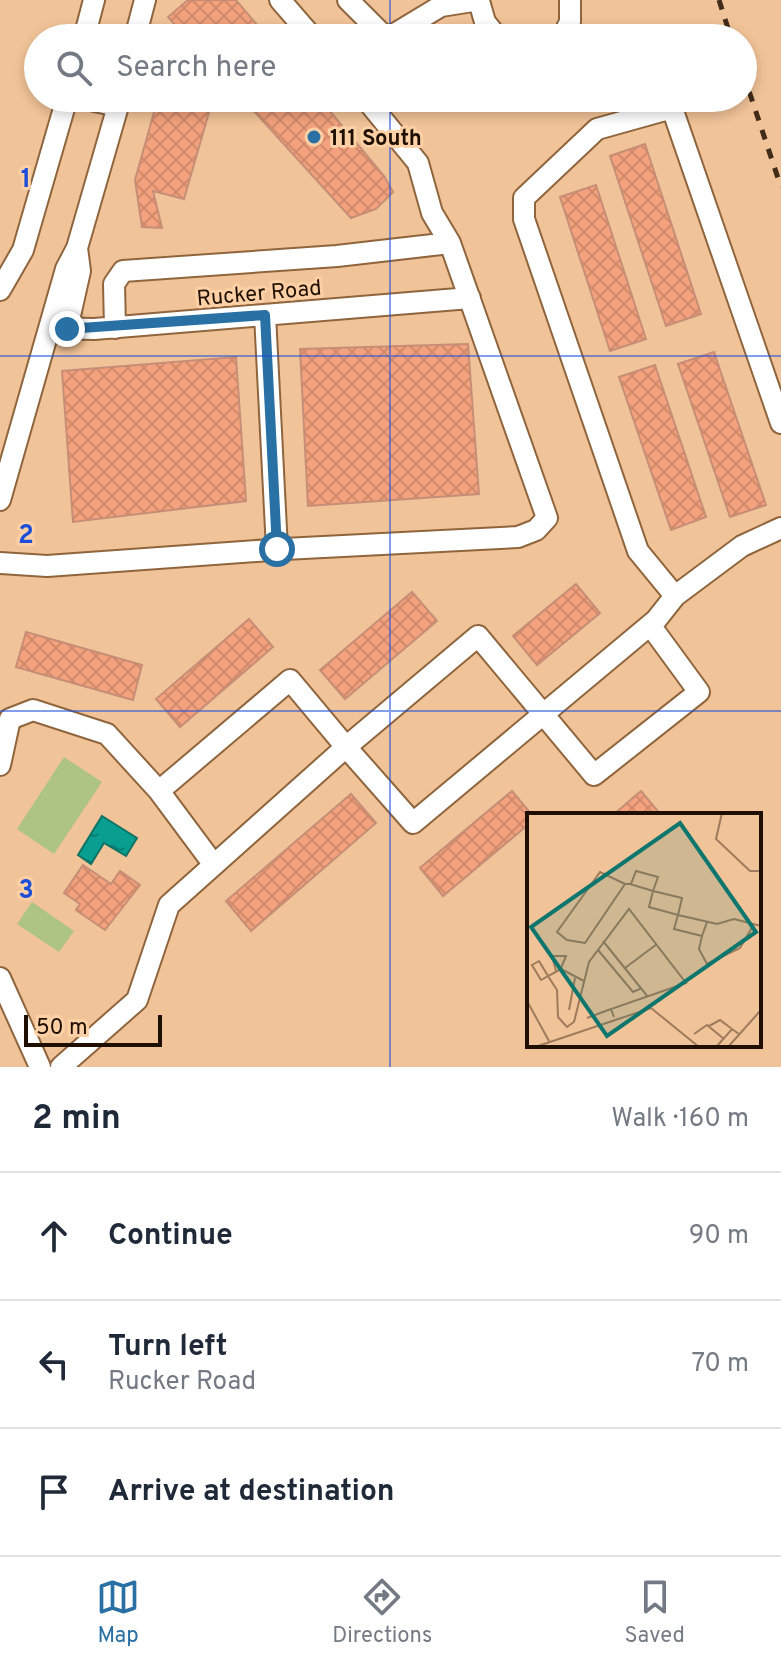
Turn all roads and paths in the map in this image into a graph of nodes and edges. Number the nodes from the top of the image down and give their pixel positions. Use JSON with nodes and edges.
{"nodes":[{"id":1,"x":94,"y":0,"type":"edge"},
{"id":2,"x":145,"y":0,"type":"edge"},
{"id":3,"x":280,"y":0,"type":"edge"},
{"id":4,"x":348,"y":0,"type":"edge"},
{"id":5,"x":479,"y":0,"type":"edge"},
{"id":6,"x":570,"y":0,"type":"edge"},
{"id":7,"x":88,"y":24,"type":"edge"},
{"id":8,"x":139,"y":24,"type":"edge"},
{"id":9,"x":301,"y":24,"type":"edge"},
{"id":10,"x":373,"y":24,"type":"edge"},
{"id":11,"x":411,"y":24,"type":"edge"},
{"id":12,"x":487,"y":24,"type":"edge"},
{"id":13,"x":569,"y":24,"type":"edge"},
{"id":14,"x":63,"y":112,"type":"edge"},
{"id":15,"x":116,"y":112,"type":"edge"},
{"id":16,"x":376,"y":112,"type":"edge"},
{"id":17,"x":658,"y":112,"type":"edge"},
{"id":18,"x":673,"y":112,"type":"edge"},
{"id":19,"x":450,"y":243,"type":"junction"},
{"id":20,"x":0,"y":290,"type":"edge"},
{"id":21,"x":470,"y":298,"type":"junction"},
{"id":22,"x":265,"y":315,"type":"junction"},
{"id":23,"x":115,"y":328,"type":"junction"},
{"id":24,"x":59,"y":329,"type":"junction"},
{"id":25,"x":781,"y":423,"type":"edge"},
{"id":26,"x":0,"y":500,"type":"edge"},
{"id":27,"x":781,"y":528,"type":"edge"},
{"id":28,"x":277,"y":549,"type":"junction"},
{"id":29,"x":0,"y":563,"type":"edge"},
{"id":30,"x":675,"y":596,"type":"junction"},
{"id":31,"x":650,"y":625,"type":"junction"},
{"id":32,"x":543,"y":711,"type":"junction"},
{"id":33,"x":346,"y":747,"type":"junction"},
{"id":34,"x":0,"y":765,"type":"edge"},
{"id":35,"x":159,"y":791,"type":"junction"},
{"id":36,"x":214,"y":865,"type":"junction"},
{"id":37,"x":0,"y":978,"type":"edge"},
{"id":38,"x":40,"y":1067,"type":"edge"},
{"id":39,"x":61,"y":1067,"type":"edge"}],
"edges":[{"from":1,"to":7,"type":"street"},
{"from":2,"to":8,"type":"street"},
{"from":3,"to":9,"type":"street"},
{"from":4,"to":10,"type":"street"},
{"from":5,"to":11,"type":"street"},
{"from":5,"to":12,"type":"street"},
{"from":6,"to":13,"type":"street"},
{"from":14,"to":20,"type":"street"},
{"from":15,"to":24,"type":"street"},
{"from":16,"to":19,"type":"street"},
{"from":17,"to":30,"type":"street"},
{"from":18,"to":25,"type":"street"},
{"from":19,"to":21,"type":"street"},
{"from":19,"to":23,"type":"street"},
{"from":21,"to":22,"type":"street","name":"Rucker Road"},
{"from":21,"to":28,"type":"street"},
{"from":22,"to":23,"type":"street","name":"Rucker Road"},
{"from":22,"to":28,"type":"street"},
{"from":23,"to":24,"type":"street","name":"Rucker Road"},
{"from":24,"to":26,"type":"street"},
{"from":27,"to":30,"type":"street"},
{"from":28,"to":29,"type":"street"},
{"from":30,"to":31,"type":"street"},
{"from":31,"to":32,"type":"street"},
{"from":31,"to":32,"type":"street"},
{"from":32,"to":33,"type":"street"},
{"from":32,"to":33,"type":"street"},
{"from":33,"to":35,"type":"street"},
{"from":33,"to":36,"type":"street"},
{"from":34,"to":35,"type":"street"},
{"from":35,"to":36,"type":"street"},
{"from":36,"to":39,"type":"street"},
{"from":37,"to":38,"type":"street"}]}
